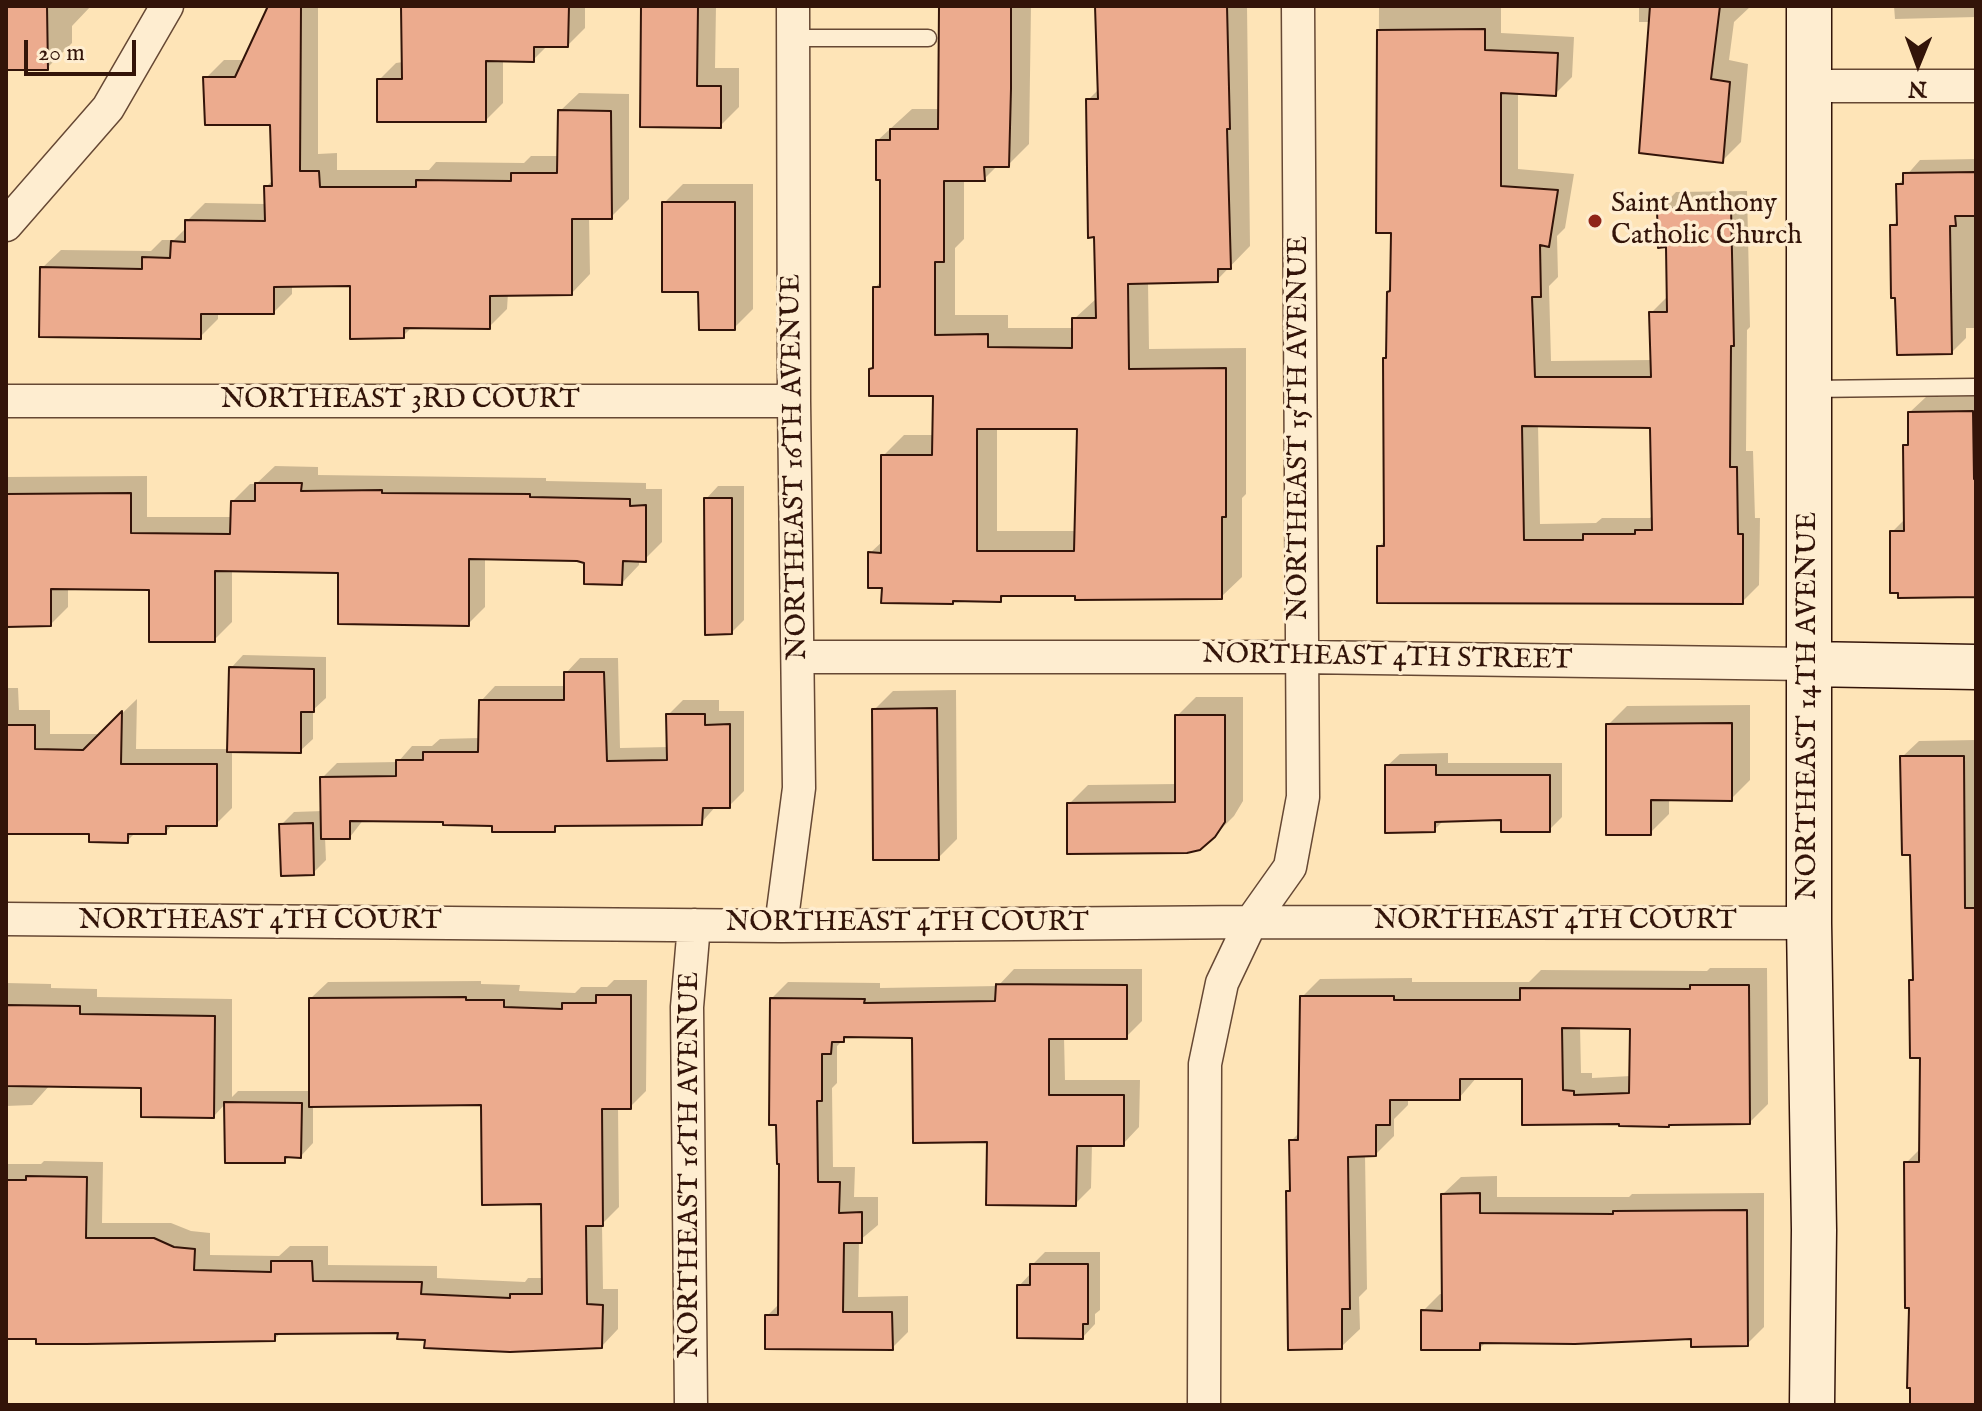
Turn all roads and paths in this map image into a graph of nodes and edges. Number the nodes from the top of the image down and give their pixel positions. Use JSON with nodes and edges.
{"nodes":[{"id":1,"x":167,"y":6,"type":"edge"},
{"id":2,"x":1298,"y":6,"type":"edge"},
{"id":3,"x":1809,"y":6,"type":"edge"},
{"id":4,"x":793,"y":22,"type":"edge"},
{"id":5,"x":928,"y":38,"type":"dead end"},
{"id":6,"x":1809,"y":86,"type":"junction"},
{"id":7,"x":1976,"y":86,"type":"edge"},
{"id":8,"x":6,"y":225,"type":"edge"},
{"id":9,"x":1976,"y":387,"type":"edge"},
{"id":10,"x":1809,"y":389,"type":"junction"},
{"id":11,"x":6,"y":401,"type":"edge"},
{"id":12,"x":794,"y":401,"type":"junction"},
{"id":13,"x":799,"y":657,"type":"junction"},
{"id":14,"x":1301,"y":657,"type":"junction"},
{"id":15,"x":1808,"y":664,"type":"junction"},
{"id":16,"x":1976,"y":667,"type":"edge"},
{"id":17,"x":6,"y":919,"type":"edge"},
{"id":18,"x":1251,"y":922,"type":"junction"},
{"id":19,"x":1809,"y":923,"type":"junction"},
{"id":20,"x":694,"y":925,"type":"junction"},
{"id":21,"x":781,"y":926,"type":"junction"},
{"id":22,"x":691,"y":1405,"type":"edge"},
{"id":23,"x":1204,"y":1405,"type":"edge"},
{"id":24,"x":1812,"y":1405,"type":"edge"}],
"edges":[{"from":1,"to":8,"type":"street"},
{"from":2,"to":14,"type":"street","name":"NORTHEAST 15TH AVENUE"},
{"from":3,"to":6,"type":"street","name":"NORTHEAST 14TH AVENUE"},
{"from":4,"to":5,"type":"lane"},
{"from":4,"to":12,"type":"street","name":"NORTHEAST 16TH AVENUE"},
{"from":6,"to":7,"type":"street"},
{"from":6,"to":10,"type":"street","name":"NORTHEAST 14TH AVENUE"},
{"from":9,"to":10,"type":"lane"},
{"from":10,"to":15,"type":"street","name":"NORTHEAST 14TH AVENUE"},
{"from":11,"to":12,"type":"street","name":"NORTHEAST 3RD COURT"},
{"from":12,"to":13,"type":"street","name":"NORTHEAST 16TH AVENUE"},
{"from":13,"to":14,"type":"street","name":"NORTHEAST 4TH STREET"},
{"from":13,"to":21,"type":"street","name":"NORTHEAST 16TH AVENUE"},
{"from":14,"to":15,"type":"street","name":"NORTHEAST 4TH STREET"},
{"from":14,"to":18,"type":"street","name":"NORTHEAST 15TH AVENUE"},
{"from":15,"to":16,"type":"street","name":"NORTHEAST 4TH STREET"},
{"from":15,"to":19,"type":"street","name":"NORTHEAST 14TH AVENUE"},
{"from":17,"to":20,"type":"street","name":"NORTHEAST 4TH COURT"},
{"from":18,"to":19,"type":"street","name":"NORTHEAST 4TH COURT"},
{"from":18,"to":21,"type":"street","name":"NORTHEAST 4TH COURT"},
{"from":18,"to":23,"type":"street","name":"NORTHEAST 15TH AVENUE"},
{"from":19,"to":24,"type":"street","name":"NORTHEAST 14TH AVENUE"},
{"from":20,"to":21,"type":"street","name":"NORTHEAST 4TH COURT"},
{"from":20,"to":22,"type":"street","name":"NORTHEAST 16TH AVENUE"}]}
